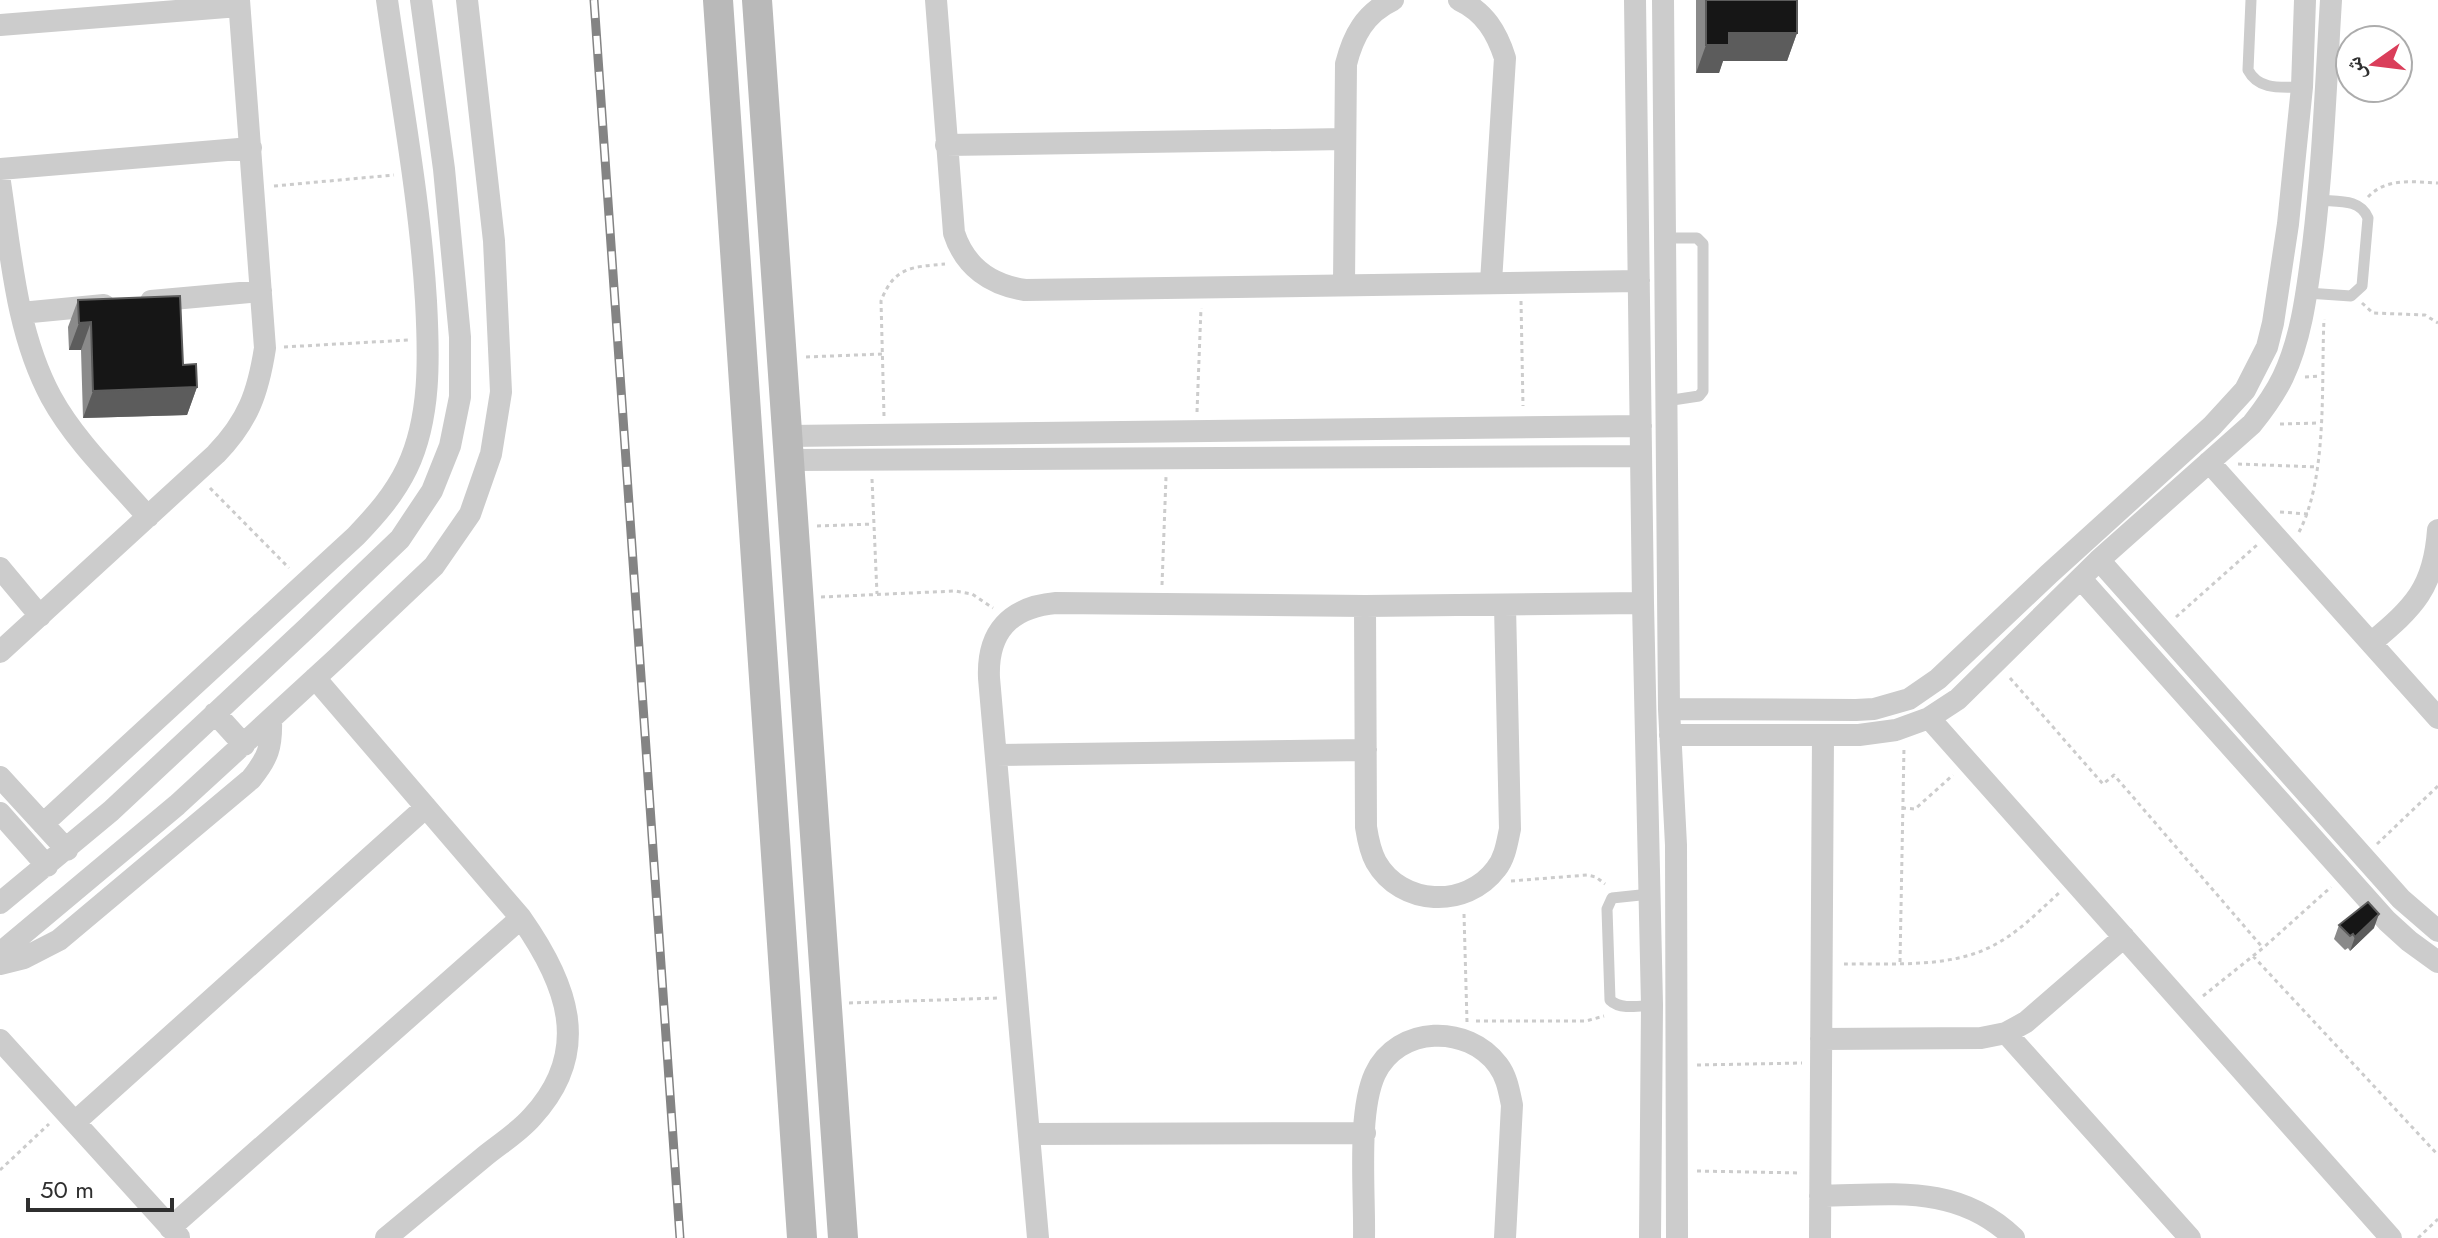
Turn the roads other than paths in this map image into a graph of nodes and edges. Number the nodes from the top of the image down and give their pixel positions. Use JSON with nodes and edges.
{"nodes":[{"id":1,"x":387,"y":0,"type":"edge"},
{"id":2,"x":421,"y":0,"type":"edge"},
{"id":3,"x":467,"y":0,"type":"edge"},
{"id":4,"x":936,"y":0,"type":"edge"},
{"id":5,"x":1393,"y":0,"type":"edge"},
{"id":6,"x":1459,"y":0,"type":"edge"},
{"id":7,"x":1635,"y":0,"type":"edge"},
{"id":8,"x":1663,"y":0,"type":"edge"},
{"id":9,"x":2251,"y":0,"type":"edge"},
{"id":10,"x":2305,"y":0,"type":"edge"},
{"id":11,"x":2331,"y":0,"type":"edge"},
{"id":12,"x":239,"y":3,"type":"edge"},
{"id":13,"x":758,"y":7,"type":"edge"},
{"id":14,"x":718,"y":9,"type":"edge"},
{"id":15,"x":0,"y":25,"type":"edge"},
{"id":16,"x":2302,"y":87,"type":"junction"},
{"id":17,"x":1345,"y":139,"type":"junction"},
{"id":18,"x":946,"y":145,"type":"junction"},
{"id":19,"x":251,"y":148,"type":"junction"},
{"id":20,"x":0,"y":169,"type":"edge"},
{"id":21,"x":444,"y":169,"type":"junction"},
{"id":22,"x":413,"y":173,"type":"junction"},
{"id":23,"x":0,"y":182,"type":"edge"},
{"id":24,"x":2318,"y":200,"type":"junction"},
{"id":25,"x":2288,"y":224,"type":"junction"},
{"id":26,"x":2315,"y":227,"type":"junction"},
{"id":27,"x":1665,"y":238,"type":"junction"},
{"id":28,"x":1639,"y":281,"type":"junction"},
{"id":29,"x":1491,"y":282,"type":"junction"},
{"id":30,"x":1344,"y":284,"type":"junction"},
{"id":31,"x":261,"y":291,"type":"junction"},
{"id":32,"x":2316,"y":294,"type":"junction"},
{"id":33,"x":21,"y":313,"type":"junction"},
{"id":34,"x":460,"y":337,"type":"junction"},
{"id":35,"x":428,"y":339,"type":"junction"},
{"id":36,"x":1666,"y":344,"type":"junction"},
{"id":37,"x":1640,"y":345,"type":"junction"},
{"id":38,"x":1666,"y":401,"type":"junction"},
{"id":39,"x":1641,"y":426,"type":"junction"},
{"id":40,"x":1563,"y":428,"type":"junction"},
{"id":41,"x":874,"y":435,"type":"junction"},
{"id":42,"x":789,"y":448,"type":"junction"},
{"id":43,"x":1562,"y":454,"type":"junction"},
{"id":44,"x":1641,"y":456,"type":"junction"},
{"id":45,"x":867,"y":459,"type":"junction"},
{"id":46,"x":2209,"y":462,"type":"junction"},
{"id":47,"x":148,"y":517,"type":"junction"},
{"id":48,"x":2438,"y":530,"type":"edge"},
{"id":49,"x":2099,"y":560,"type":"junction"},
{"id":50,"x":0,"y":568,"type":"edge"},
{"id":51,"x":2081,"y":579,"type":"junction"},
{"id":52,"x":305,"y":585,"type":"junction"},
{"id":53,"x":1643,"y":603,"type":"junction"},
{"id":54,"x":1365,"y":606,"type":"junction"},
{"id":55,"x":1505,"y":606,"type":"junction"},
{"id":56,"x":327,"y":607,"type":"junction"},
{"id":57,"x":40,"y":616,"type":"junction"},
{"id":58,"x":2156,"y":624,"type":"junction"},
{"id":59,"x":2132,"y":636,"type":"junction"},
{"id":60,"x":2371,"y":643,"type":"junction"},
{"id":61,"x":0,"y":652,"type":"edge"},
{"id":62,"x":1964,"y":655,"type":"junction"},
{"id":63,"x":1990,"y":670,"type":"junction"},
{"id":64,"x":315,"y":678,"type":"junction"},
{"id":65,"x":1669,"y":709,"type":"junction"},
{"id":66,"x":1748,"y":710,"type":"junction"},
{"id":67,"x":215,"y":713,"type":"junction"},
{"id":68,"x":1929,"y":718,"type":"junction"},
{"id":69,"x":2438,"y":718,"type":"edge"},
{"id":70,"x":271,"y":720,"type":"junction"},
{"id":71,"x":1670,"y":735,"type":"junction"},
{"id":72,"x":1747,"y":735,"type":"junction"},
{"id":73,"x":1823,"y":735,"type":"junction"},
{"id":74,"x":244,"y":745,"type":"junction"},
{"id":75,"x":1366,"y":750,"type":"junction"},
{"id":76,"x":996,"y":755,"type":"junction"},
{"id":77,"x":0,"y":777,"type":"edge"},
{"id":78,"x":426,"y":807,"type":"junction"},
{"id":79,"x":0,"y":813,"type":"edge"},
{"id":80,"x":43,"y":824,"type":"junction"},
{"id":81,"x":1676,"y":845,"type":"junction"},
{"id":82,"x":1648,"y":846,"type":"junction"},
{"id":83,"x":67,"y":850,"type":"junction"},
{"id":84,"x":2369,"y":863,"type":"junction"},
{"id":85,"x":47,"y":866,"type":"junction"},
{"id":86,"x":2351,"y":880,"type":"junction"},
{"id":87,"x":1650,"y":894,"type":"junction"},
{"id":88,"x":0,"y":903,"type":"edge"},
{"id":89,"x":521,"y":918,"type":"junction"},
{"id":90,"x":2438,"y":931,"type":"edge"},
{"id":91,"x":2124,"y":937,"type":"junction"},
{"id":92,"x":0,"y":953,"type":"edge"},
{"id":93,"x":2438,"y":962,"type":"edge"},
{"id":94,"x":0,"y":964,"type":"edge"},
{"id":95,"x":1652,"y":1005,"type":"junction"},
{"id":96,"x":826,"y":1011,"type":"junction"},
{"id":97,"x":786,"y":1021,"type":"junction"},
{"id":98,"x":2006,"y":1033,"type":"junction"},
{"id":99,"x":1821,"y":1039,"type":"junction"},
{"id":100,"x":0,"y":1040,"type":"edge"},
{"id":101,"x":69,"y":1116,"type":"junction"},
{"id":102,"x":1365,"y":1133,"type":"junction"},
{"id":103,"x":1029,"y":1134,"type":"junction"},
{"id":104,"x":1820,"y":1196,"type":"junction"},
{"id":105,"x":175,"y":1233,"type":"edge"},
{"id":106,"x":386,"y":1238,"type":"edge"},
{"id":107,"x":802,"y":1238,"type":"edge"},
{"id":108,"x":843,"y":1238,"type":"edge"},
{"id":109,"x":1038,"y":1238,"type":"edge"},
{"id":110,"x":1364,"y":1238,"type":"edge"},
{"id":111,"x":1505,"y":1238,"type":"edge"},
{"id":112,"x":1650,"y":1238,"type":"edge"},
{"id":113,"x":1677,"y":1238,"type":"edge"},
{"id":114,"x":1820,"y":1238,"type":"edge"},
{"id":115,"x":2014,"y":1238,"type":"edge"},
{"id":116,"x":2190,"y":1238,"type":"edge"},
{"id":117,"x":2391,"y":1238,"type":"edge"}],
"edges":[{"from":1,"to":22,"type":"street"},
{"from":2,"to":21,"type":"street"},
{"from":3,"to":64,"type":"street"},
{"from":4,"to":18,"type":"street"},
{"from":5,"to":17,"type":"street"},
{"from":6,"to":29,"type":"street"},
{"from":7,"to":28,"type":"street"},
{"from":8,"to":27,"type":"street"},
{"from":9,"to":16,"type":"lane"},
{"from":10,"to":16,"type":"street"},
{"from":11,"to":24,"type":"street"},
{"from":12,"to":15,"type":"street"},
{"from":12,"to":19,"type":"street"},
{"from":13,"to":14,"type":"street"},
{"from":13,"to":42,"type":"street"},
{"from":14,"to":97,"type":"street"},
{"from":16,"to":25,"type":"street"},
{"from":17,"to":18,"type":"street"},
{"from":17,"to":30,"type":"street"},
{"from":18,"to":30,"type":"street"},
{"from":19,"to":20,"type":"street"},
{"from":19,"to":31,"type":"street"},
{"from":21,"to":22,"type":"street"},
{"from":21,"to":34,"type":"street"},
{"from":22,"to":35,"type":"street"},
{"from":23,"to":33,"type":"street"},
{"from":24,"to":26,"type":"street"},
{"from":24,"to":32,"type":"lane"},
{"from":25,"to":26,"type":"street"},
{"from":25,"to":62,"type":"street"},
{"from":26,"to":32,"type":"street"},
{"from":27,"to":36,"type":"street"},
{"from":27,"to":38,"type":"lane"},
{"from":28,"to":29,"type":"street"},
{"from":28,"to":37,"type":"street"},
{"from":29,"to":30,"type":"street"},
{"from":31,"to":33,"type":"street"},
{"from":31,"to":47,"type":"street"},
{"from":32,"to":46,"type":"street"},
{"from":33,"to":47,"type":"street"},
{"from":34,"to":35,"type":"street"},
{"from":34,"to":56,"type":"street"},
{"from":35,"to":52,"type":"street"},
{"from":36,"to":37,"type":"street"},
{"from":36,"to":38,"type":"street"},
{"from":37,"to":39,"type":"street"},
{"from":38,"to":65,"type":"street"},
{"from":39,"to":40,"type":"street"},
{"from":39,"to":44,"type":"street"},
{"from":40,"to":41,"type":"street"},
{"from":40,"to":43,"type":"street"},
{"from":41,"to":42,"type":"street"},
{"from":41,"to":45,"type":"street"},
{"from":42,"to":45,"type":"street"},
{"from":42,"to":96,"type":"street"},
{"from":43,"to":44,"type":"street"},
{"from":43,"to":45,"type":"street"},
{"from":44,"to":53,"type":"street"},
{"from":46,"to":49,"type":"street"},
{"from":46,"to":60,"type":"street"},
{"from":47,"to":57,"type":"street"},
{"from":48,"to":60,"type":"street"},
{"from":49,"to":51,"type":"street"},
{"from":49,"to":58,"type":"street"},
{"from":50,"to":57,"type":"street"},
{"from":51,"to":59,"type":"street"},
{"from":51,"to":63,"type":"street"},
{"from":52,"to":56,"type":"street"},
{"from":52,"to":80,"type":"street"},
{"from":53,"to":55,"type":"street"},
{"from":53,"to":82,"type":"street"},
{"from":54,"to":55,"type":"street"},
{"from":54,"to":75,"type":"street"},
{"from":54,"to":76,"type":"street"},
{"from":55,"to":75,"type":"street"},
{"from":56,"to":67,"type":"street"},
{"from":57,"to":61,"type":"street"},
{"from":58,"to":59,"type":"street"},
{"from":58,"to":84,"type":"street"},
{"from":59,"to":86,"type":"street"},
{"from":60,"to":69,"type":"street"},
{"from":62,"to":63,"type":"street"},
{"from":62,"to":66,"type":"street"},
{"from":63,"to":68,"type":"street"},
{"from":64,"to":70,"type":"street"},
{"from":64,"to":78,"type":"street"},
{"from":65,"to":66,"type":"street"},
{"from":65,"to":71,"type":"street"},
{"from":66,"to":72,"type":"street"},
{"from":67,"to":74,"type":"street"},
{"from":67,"to":83,"type":"street"},
{"from":68,"to":73,"type":"street"},
{"from":68,"to":91,"type":"street"},
{"from":70,"to":74,"type":"street"},
{"from":70,"to":94,"type":"street"},
{"from":71,"to":72,"type":"street"},
{"from":71,"to":81,"type":"street"},
{"from":72,"to":73,"type":"street"},
{"from":73,"to":99,"type":"street"},
{"from":74,"to":92,"type":"street"},
{"from":75,"to":76,"type":"street"},
{"from":76,"to":103,"type":"street"},
{"from":77,"to":80,"type":"street"},
{"from":78,"to":89,"type":"street"},
{"from":78,"to":101,"type":"street"},
{"from":79,"to":85,"type":"street"},
{"from":80,"to":83,"type":"street"},
{"from":81,"to":82,"type":"street"},
{"from":81,"to":113,"type":"street"},
{"from":82,"to":87,"type":"street"},
{"from":83,"to":85,"type":"street"},
{"from":84,"to":86,"type":"street"},
{"from":84,"to":90,"type":"street"},
{"from":85,"to":88,"type":"street"},
{"from":86,"to":93,"type":"street"},
{"from":87,"to":95,"type":"street"},
{"from":87,"to":95,"type":"lane"},
{"from":89,"to":105,"type":"street"},
{"from":89,"to":106,"type":"street"},
{"from":91,"to":98,"type":"street"},
{"from":91,"to":117,"type":"street"},
{"from":95,"to":112,"type":"street"},
{"from":96,"to":97,"type":"street"},
{"from":96,"to":108,"type":"street"},
{"from":97,"to":107,"type":"street"},
{"from":98,"to":99,"type":"street"},
{"from":98,"to":116,"type":"street"},
{"from":99,"to":104,"type":"street"},
{"from":100,"to":101,"type":"street"},
{"from":101,"to":105,"type":"street"},
{"from":102,"to":103,"type":"street"},
{"from":102,"to":110,"type":"street"},
{"from":102,"to":111,"type":"street"},
{"from":103,"to":109,"type":"street"},
{"from":104,"to":114,"type":"street"},
{"from":104,"to":115,"type":"street"}]}
